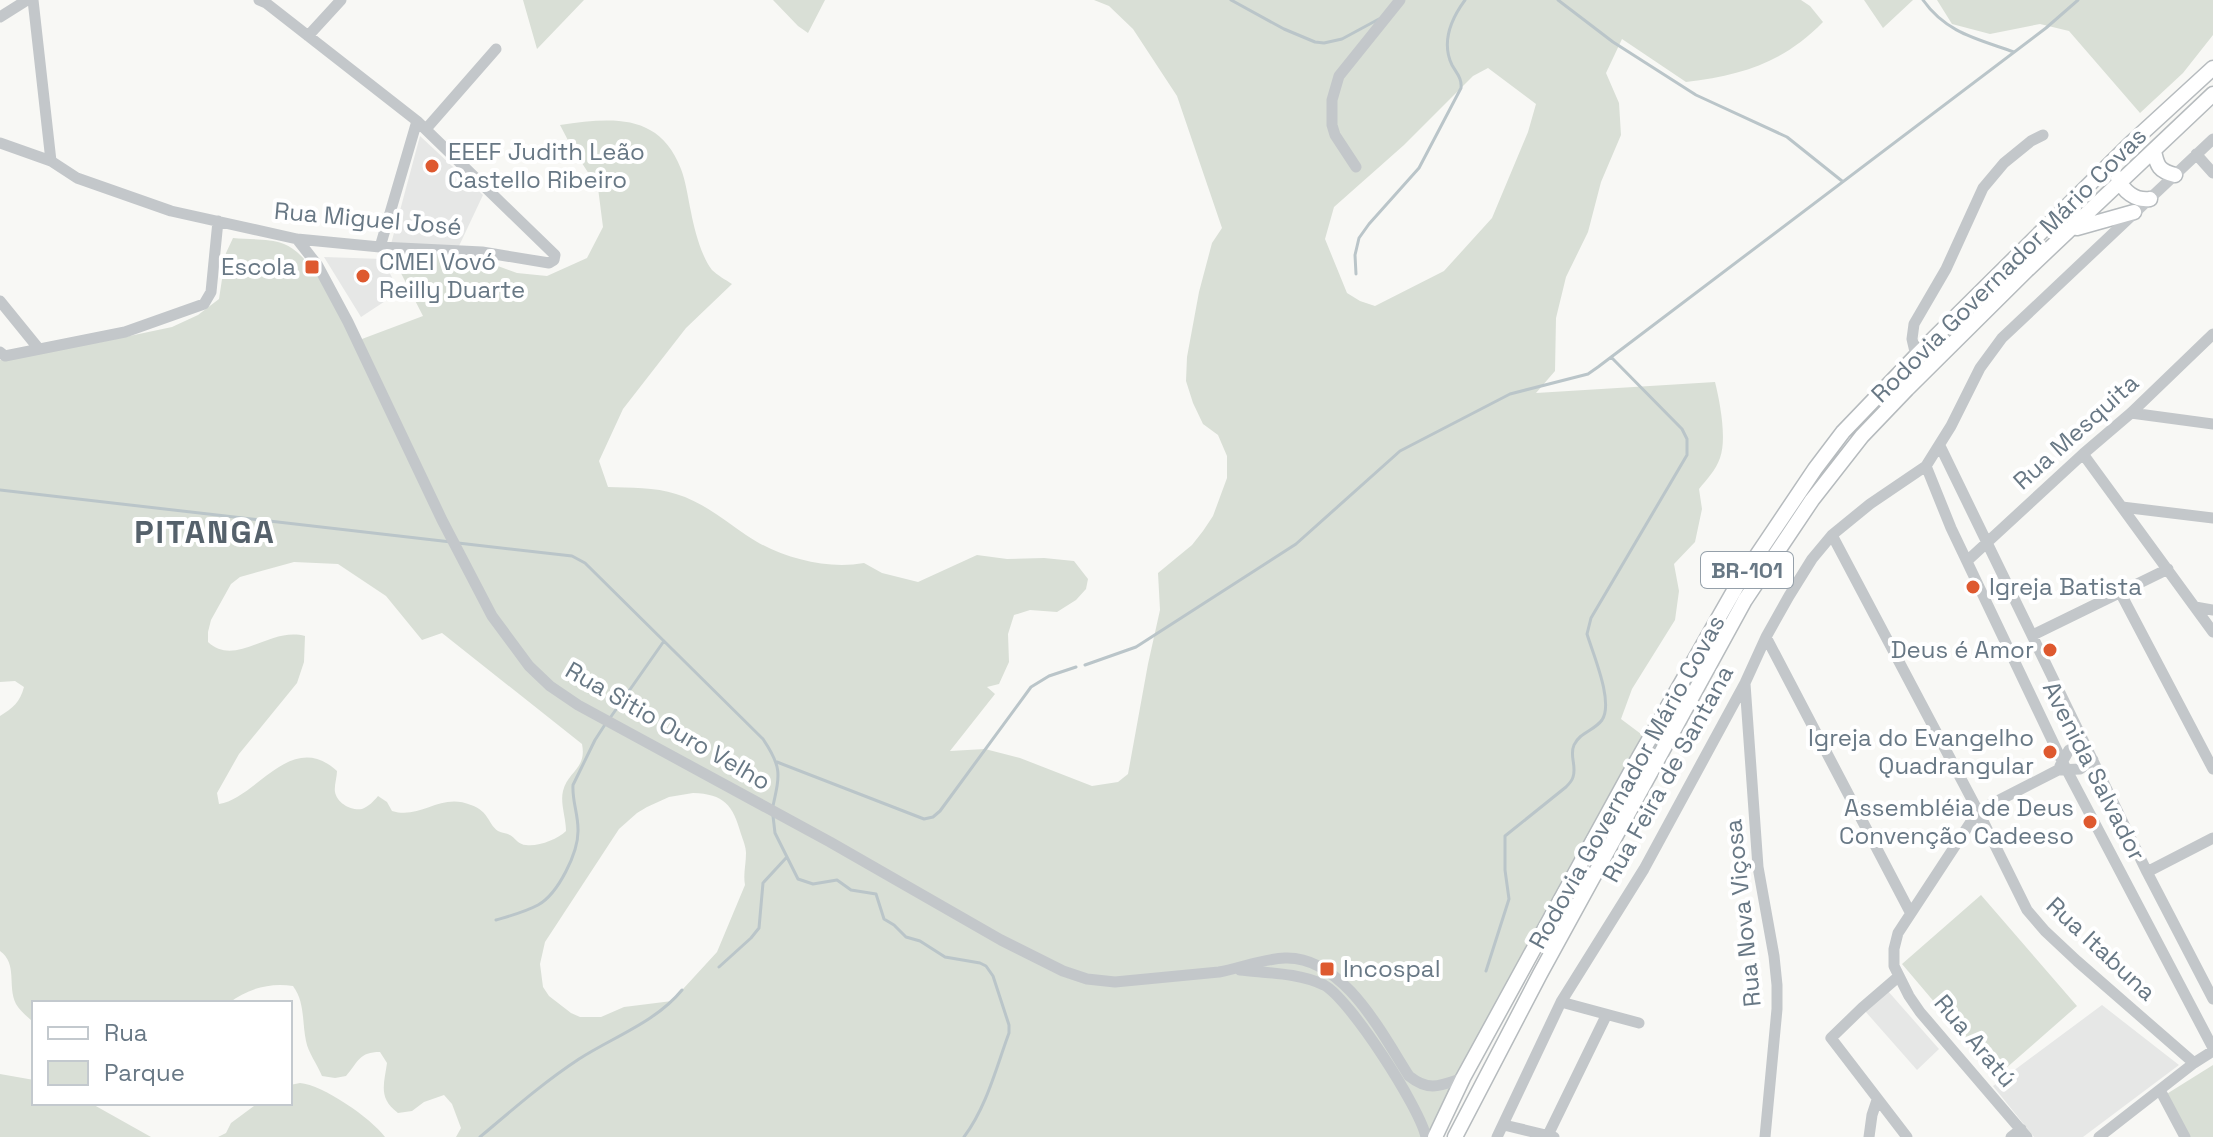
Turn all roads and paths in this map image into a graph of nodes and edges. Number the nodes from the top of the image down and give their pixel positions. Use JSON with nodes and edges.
{"nodes":[{"id":1,"x":30,"y":0,"type":"edge"},
{"id":2,"x":259,"y":0,"type":"edge"},
{"id":3,"x":341,"y":0,"type":"edge"},
{"id":4,"x":1400,"y":0,"type":"edge"},
{"id":5,"x":0,"y":17,"type":"edge"},
{"id":6,"x":308,"y":36,"type":"junction"},
{"id":7,"x":496,"y":49,"type":"dead end"},
{"id":8,"x":2213,"y":57,"type":"edge"},
{"id":9,"x":2213,"y":68,"type":"edge"},
{"id":10,"x":2195,"y":85,"type":"junction"},
{"id":11,"x":2213,"y":94,"type":"edge"},
{"id":12,"x":421,"y":125,"type":"junction"},
{"id":13,"x":2043,"y":135,"type":"dead end"},
{"id":14,"x":2213,"y":139,"type":"edge"},
{"id":15,"x":0,"y":143,"type":"edge"},
{"id":16,"x":2129,"y":145,"type":"junction"},
{"id":17,"x":2154,"y":151,"type":"junction"},
{"id":18,"x":2196,"y":154,"type":"junction"},
{"id":19,"x":51,"y":161,"type":"junction"},
{"id":20,"x":1356,"y":167,"type":"dead end"},
{"id":21,"x":2213,"y":173,"type":"edge"},
{"id":22,"x":2175,"y":175,"type":"junction"},
{"id":23,"x":2120,"y":184,"type":"junction"},
{"id":24,"x":2150,"y":199,"type":"junction"},
{"id":25,"x":2134,"y":212,"type":"junction"},
{"id":26,"x":218,"y":221,"type":"junction"},
{"id":27,"x":2072,"y":229,"type":"junction"},
{"id":28,"x":297,"y":239,"type":"junction"},
{"id":29,"x":380,"y":247,"type":"junction"},
{"id":30,"x":0,"y":301,"type":"edge"},
{"id":31,"x":2213,"y":334,"type":"edge"},
{"id":32,"x":39,"y":349,"type":"junction"},
{"id":33,"x":0,"y":352,"type":"edge"},
{"id":34,"x":1916,"y":356,"type":"junction"},
{"id":35,"x":2131,"y":413,"type":"junction"},
{"id":36,"x":2213,"y":424,"type":"edge"},
{"id":37,"x":1940,"y":446,"type":"junction"},
{"id":38,"x":2083,"y":454,"type":"junction"},
{"id":39,"x":1926,"y":466,"type":"junction"},
{"id":40,"x":2122,"y":507,"type":"junction"},
{"id":41,"x":2213,"y":518,"type":"edge"},
{"id":42,"x":1832,"y":535,"type":"junction"},
{"id":43,"x":1987,"y":543,"type":"junction"},
{"id":44,"x":1967,"y":561,"type":"junction"},
{"id":45,"x":2168,"y":569,"type":"junction"},
{"id":46,"x":2121,"y":594,"type":"junction"},
{"id":47,"x":2195,"y":607,"type":"junction"},
{"id":48,"x":2213,"y":610,"type":"edge"},
{"id":49,"x":2213,"y":632,"type":"edge"},
{"id":50,"x":2033,"y":635,"type":"junction"},
{"id":51,"x":1766,"y":637,"type":"junction"},
{"id":52,"x":1745,"y":683,"type":"junction"},
{"id":53,"x":2086,"y":745,"type":"junction"},
{"id":54,"x":2093,"y":760,"type":"junction"},
{"id":55,"x":2062,"y":767,"type":"junction"},
{"id":56,"x":2213,"y":769,"type":"edge"},
{"id":57,"x":1978,"y":811,"type":"junction"},
{"id":58,"x":2213,"y":838,"type":"edge"},
{"id":59,"x":2147,"y":872,"type":"junction"},
{"id":60,"x":1910,"y":912,"type":"junction"},
{"id":61,"x":1236,"y":969,"type":"junction"},
{"id":62,"x":1898,"y":977,"type":"junction"},
{"id":63,"x":2213,"y":999,"type":"edge"},
{"id":64,"x":1561,"y":1002,"type":"junction"},
{"id":65,"x":1606,"y":1016,"type":"junction"},
{"id":66,"x":1639,"y":1023,"type":"dead end"},
{"id":67,"x":2213,"y":1049,"type":"edge"},
{"id":68,"x":2194,"y":1063,"type":"junction"},
{"id":69,"x":1463,"y":1078,"type":"junction"},
{"id":70,"x":2160,"y":1090,"type":"junction"},
{"id":71,"x":1877,"y":1100,"type":"junction"},
{"id":72,"x":1504,"y":1125,"type":"junction"},
{"id":73,"x":2024,"y":1133,"type":"edge"},
{"id":74,"x":1551,"y":1136,"type":"edge"},
{"id":75,"x":1426,"y":1137,"type":"edge"},
{"id":76,"x":1435,"y":1137,"type":"edge"},
{"id":77,"x":1455,"y":1137,"type":"edge"},
{"id":78,"x":1497,"y":1137,"type":"edge"},
{"id":79,"x":1765,"y":1137,"type":"edge"},
{"id":80,"x":1869,"y":1137,"type":"edge"},
{"id":81,"x":1907,"y":1137,"type":"edge"},
{"id":82,"x":2011,"y":1137,"type":"edge"},
{"id":83,"x":2099,"y":1137,"type":"edge"},
{"id":84,"x":2185,"y":1137,"type":"edge"}],
"edges":[{"from":1,"to":5,"type":"street"},
{"from":1,"to":19,"type":"street"},
{"from":2,"to":6,"type":"street"},
{"from":3,"to":6,"type":"street"},
{"from":4,"to":20,"type":"street"},
{"from":6,"to":12,"type":"street"},
{"from":7,"to":12,"type":"street"},
{"from":8,"to":10,"type":"main road"},
{"from":9,"to":10,"type":"main road","name":"Rodovia Governador Mário Covas","number":"BR-101"},
{"from":10,"to":16,"type":"main road","name":"Rodovia Governador Mário Covas","number":"BR-101"},
{"from":11,"to":17,"type":"main road","name":"Rodovia Governador Mário Covas","number":"BR-101"},
{"from":12,"to":29,"type":"street"},
{"from":12,"to":29,"type":"street","name":"Rua Miguel José"},
{"from":13,"to":34,"type":"street"},
{"from":14,"to":18,"type":"street","name":"Rua Feira de Santana"},
{"from":15,"to":19,"type":"street","name":"Rua Miguel José"},
{"from":16,"to":23,"type":"main road"},
{"from":16,"to":34,"type":"main road","name":"Rodovia Governador Mário Covas","number":"BR-101"},
{"from":17,"to":22,"type":"main road"},
{"from":17,"to":23,"type":"main road","name":"Rodovia Governador Mário Covas","number":"BR-101"},
{"from":18,"to":21,"type":"street"},
{"from":18,"to":22,"type":"street","name":"Rua Feira de Santana"},
{"from":19,"to":26,"type":"street","name":"Rua Miguel José"},
{"from":22,"to":24,"type":"street","name":"Rua Feira de Santana"},
{"from":23,"to":24,"type":"main road"},
{"from":23,"to":27,"type":"main road","name":"Rodovia Governador Mário Covas","number":"BR-101"},
{"from":24,"to":25,"type":"street","name":"Rua Feira de Santana"},
{"from":25,"to":27,"type":"main road"},
{"from":25,"to":37,"type":"street","name":"Rua Feira de Santana"},
{"from":26,"to":28,"type":"street","name":"Rua Miguel José"},
{"from":26,"to":32,"type":"street"},
{"from":27,"to":77,"type":"main road","name":"Rodovia Governador Mário Covas","number":"BR-101"},
{"from":28,"to":29,"type":"street","name":"Rua Miguel José"},
{"from":28,"to":61,"type":"street","name":"Rua Sitio Ouro Velho"},
{"from":30,"to":32,"type":"street"},
{"from":31,"to":35,"type":"street","name":"Rua Mesquita"},
{"from":32,"to":33,"type":"street"},
{"from":34,"to":69,"type":"main road","name":"Rodovia Governador Mário Covas","number":"BR-101"},
{"from":35,"to":36,"type":"street"},
{"from":35,"to":38,"type":"street","name":"Rua Mesquita"},
{"from":37,"to":39,"type":"street","name":"Rua Feira de Santana"},
{"from":37,"to":43,"type":"street","name":"Avenida Salvador"},
{"from":38,"to":40,"type":"street"},
{"from":38,"to":43,"type":"street","name":"Rua Mesquita"},
{"from":39,"to":42,"type":"street","name":"Rua Feira de Santana"},
{"from":39,"to":44,"type":"street","name":"Avenida Salvador"},
{"from":40,"to":41,"type":"street"},
{"from":40,"to":45,"type":"street"},
{"from":42,"to":51,"type":"street","name":"Rua Feira de Santana"},
{"from":42,"to":57,"type":"street","name":"Rua Itabuna"},
{"from":43,"to":44,"type":"street","name":"Rua Mesquita"},
{"from":43,"to":50,"type":"street","name":"Avenida Salvador"},
{"from":44,"to":55,"type":"street","name":"Avenida Salvador"},
{"from":45,"to":46,"type":"street"},
{"from":45,"to":47,"type":"street"},
{"from":46,"to":50,"type":"street"},
{"from":46,"to":56,"type":"street"},
{"from":47,"to":48,"type":"street"},
{"from":47,"to":49,"type":"street"},
{"from":50,"to":53,"type":"street","name":"Avenida Salvador"},
{"from":51,"to":52,"type":"street","name":"Rua Feira de Santana"},
{"from":51,"to":60,"type":"street"},
{"from":52,"to":64,"type":"street","name":"Rua Feira de Santana"},
{"from":52,"to":79,"type":"street","name":"Rua Nova Viçosa"},
{"from":53,"to":54,"type":"street","name":"Avenida Salvador"},
{"from":53,"to":55,"type":"street"},
{"from":54,"to":55,"type":"street"},
{"from":54,"to":59,"type":"street","name":"Avenida Salvador"},
{"from":55,"to":57,"type":"street"},
{"from":55,"to":67,"type":"street","name":"Avenida Salvador"},
{"from":57,"to":60,"type":"street"},
{"from":57,"to":68,"type":"street","name":"Rua Itabuna"},
{"from":58,"to":59,"type":"street"},
{"from":59,"to":63,"type":"street","name":"Avenida Salvador"},
{"from":60,"to":62,"type":"street"},
{"from":61,"to":69,"type":"street","name":"Rua Sitio Ouro Velho"},
{"from":61,"to":75,"type":"street","name":"Rua Sitio Ouro Velho"},
{"from":62,"to":71,"type":"street"},
{"from":62,"to":73,"type":"street","name":"Rua Aratú"},
{"from":64,"to":65,"type":"street"},
{"from":64,"to":72,"type":"street","name":"Rua Feira de Santana"},
{"from":65,"to":66,"type":"street"},
{"from":65,"to":74,"type":"street"},
{"from":67,"to":68,"type":"street"},
{"from":68,"to":70,"type":"street"},
{"from":69,"to":76,"type":"main road","name":"Rodovia Governador Mário Covas","number":"BR-101"},
{"from":70,"to":83,"type":"street"},
{"from":70,"to":84,"type":"street"},
{"from":71,"to":80,"type":"street"},
{"from":71,"to":81,"type":"street"},
{"from":72,"to":74,"type":"street"},
{"from":72,"to":78,"type":"street","name":"Rua Feira de Santana"},
{"from":73,"to":82,"type":"street"}]}
